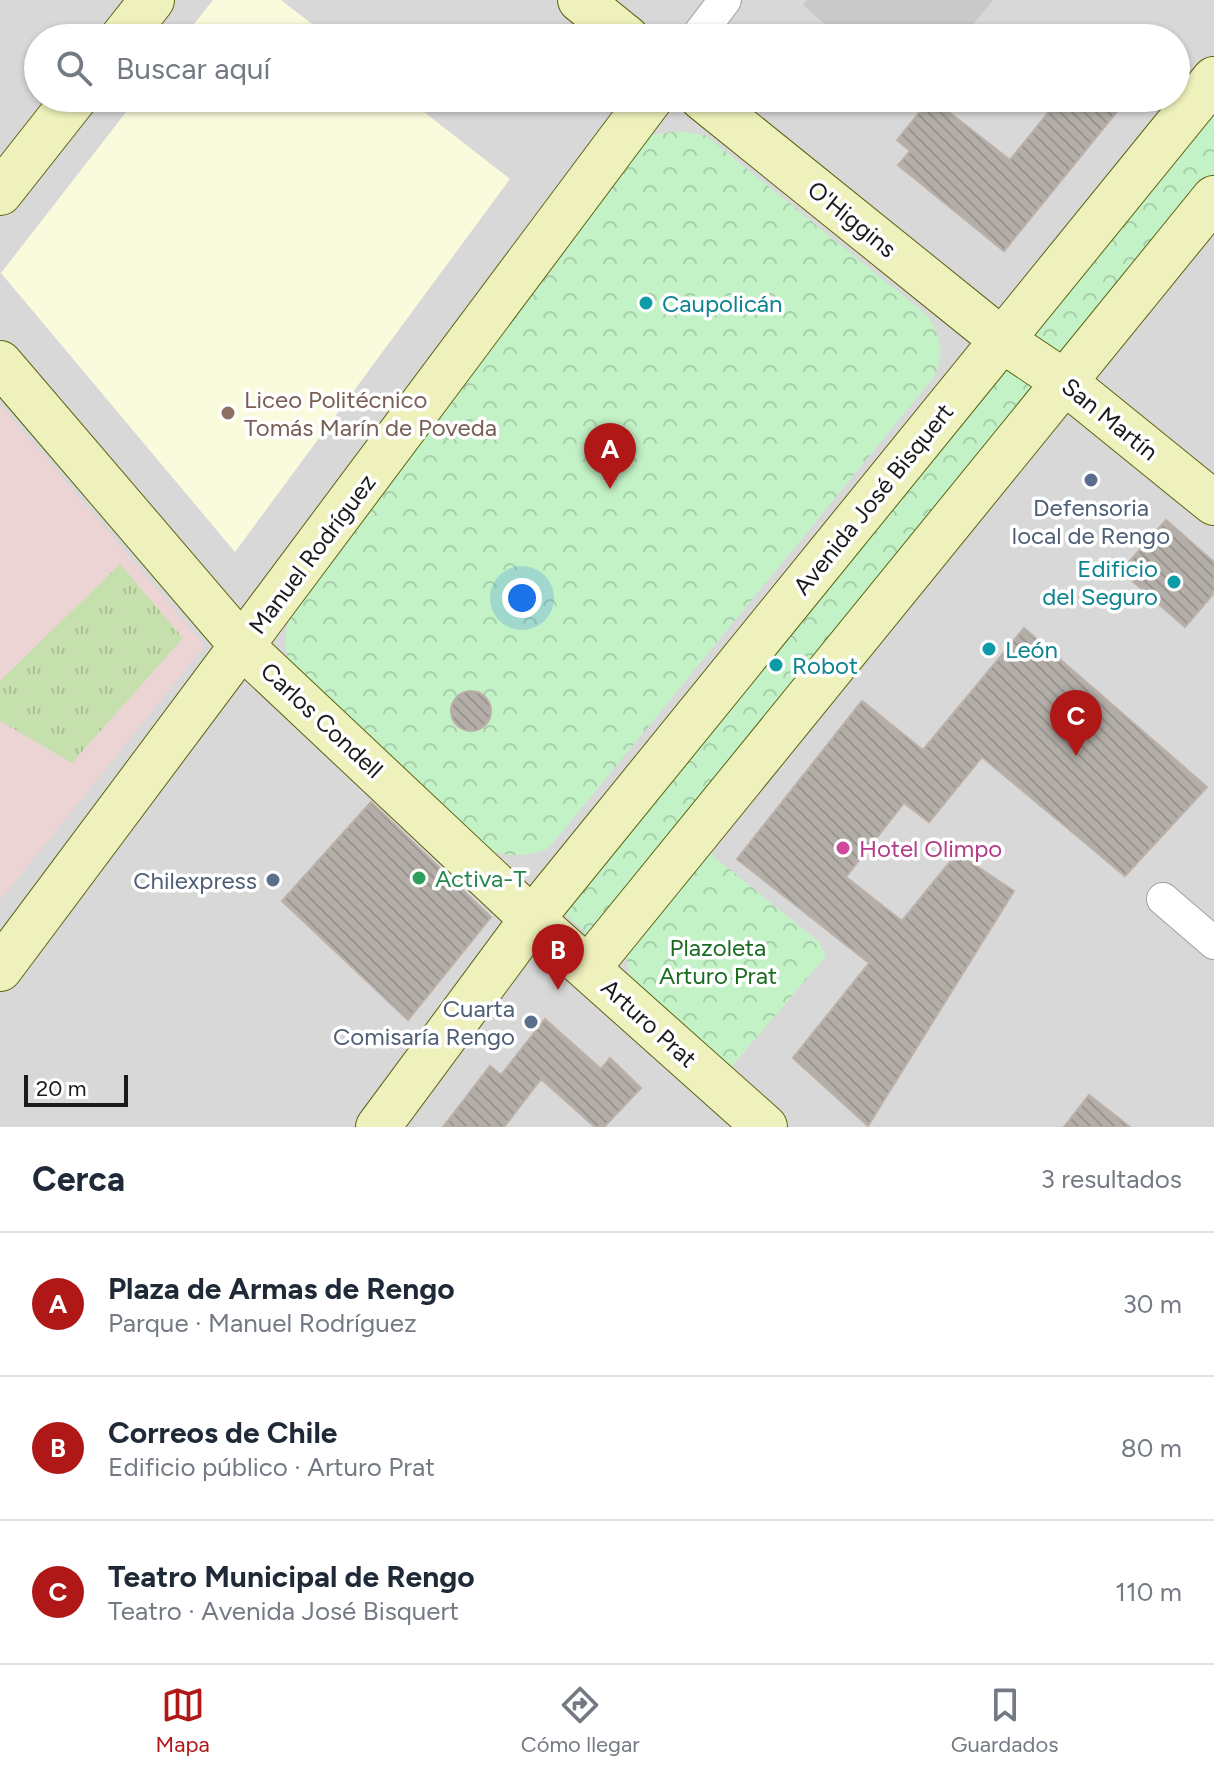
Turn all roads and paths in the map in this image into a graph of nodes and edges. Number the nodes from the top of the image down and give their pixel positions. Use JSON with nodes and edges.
{"nodes":[{"id":1,"x":152,"y":0,"type":"edge"},
{"id":2,"x":580,"y":0,"type":"edge"},
{"id":3,"x":725,"y":0,"type":"edge"},
{"id":4,"x":133,"y":24,"type":"edge"},
{"id":5,"x":610,"y":24,"type":"edge"},
{"id":6,"x":707,"y":24,"type":"edge"},
{"id":7,"x":1214,"y":79,"type":"edge"},
{"id":8,"x":1190,"y":109,"type":"edge"},
{"id":9,"x":64,"y":112,"type":"edge"},
{"id":10,"x":641,"y":112,"type":"edge"},
{"id":11,"x":719,"y":112,"type":"edge"},
{"id":12,"x":1187,"y":112,"type":"edge"},
{"id":13,"x":0,"y":193,"type":"edge"},
{"id":14,"x":1214,"y":198,"type":"edge"},
{"id":15,"x":1002,"y":340,"type":"junction"},
{"id":16,"x":0,"y":363,"type":"edge"},
{"id":17,"x":1066,"y":383,"type":"junction"},
{"id":18,"x":1214,"y":503,"type":"edge"},
{"id":19,"x":243,"y":647,"type":"junction"},
{"id":20,"x":1163,"y":899,"type":"dead end"},
{"id":21,"x":532,"y":919,"type":"junction"},
{"id":22,"x":1214,"y":943,"type":"edge"},
{"id":23,"x":588,"y":968,"type":"junction"},
{"id":24,"x":0,"y":969,"type":"edge"},
{"id":25,"x":378,"y":1127,"type":"edge"},
{"id":26,"x":765,"y":1127,"type":"edge"}],
"edges":[{"from":1,"to":4,"type":"main road"},
{"from":2,"to":5,"type":"main road"},
{"from":3,"to":6,"type":"street"},
{"from":7,"to":8,"type":"main road","name":"Avenida José Bisquert"},
{"from":9,"to":13,"type":"main road"},
{"from":10,"to":19,"type":"main road","name":"Manuel Rodríguez"},
{"from":11,"to":15,"type":"main road","name":"O'Higgins"},
{"from":12,"to":15,"type":"main road","name":"Avenida José Bisquert"},
{"from":14,"to":17,"type":"main road"},
{"from":15,"to":17,"type":"main road","name":"San Martín"},
{"from":15,"to":21,"type":"main road","name":"Avenida José Bisquert"},
{"from":16,"to":19,"type":"main road","name":"Carlos Condell"},
{"from":17,"to":18,"type":"main road","name":"San Martín"},
{"from":17,"to":23,"type":"main road"},
{"from":19,"to":21,"type":"main road","name":"Carlos Condell"},
{"from":19,"to":24,"type":"main road","name":"Manuel Rodríguez"},
{"from":20,"to":22,"type":"street"},
{"from":21,"to":23,"type":"main road","name":"Arturo Prat"},
{"from":21,"to":25,"type":"main road","name":"Avenida José Bisquert"},
{"from":23,"to":26,"type":"main road","name":"Arturo Prat"}]}
